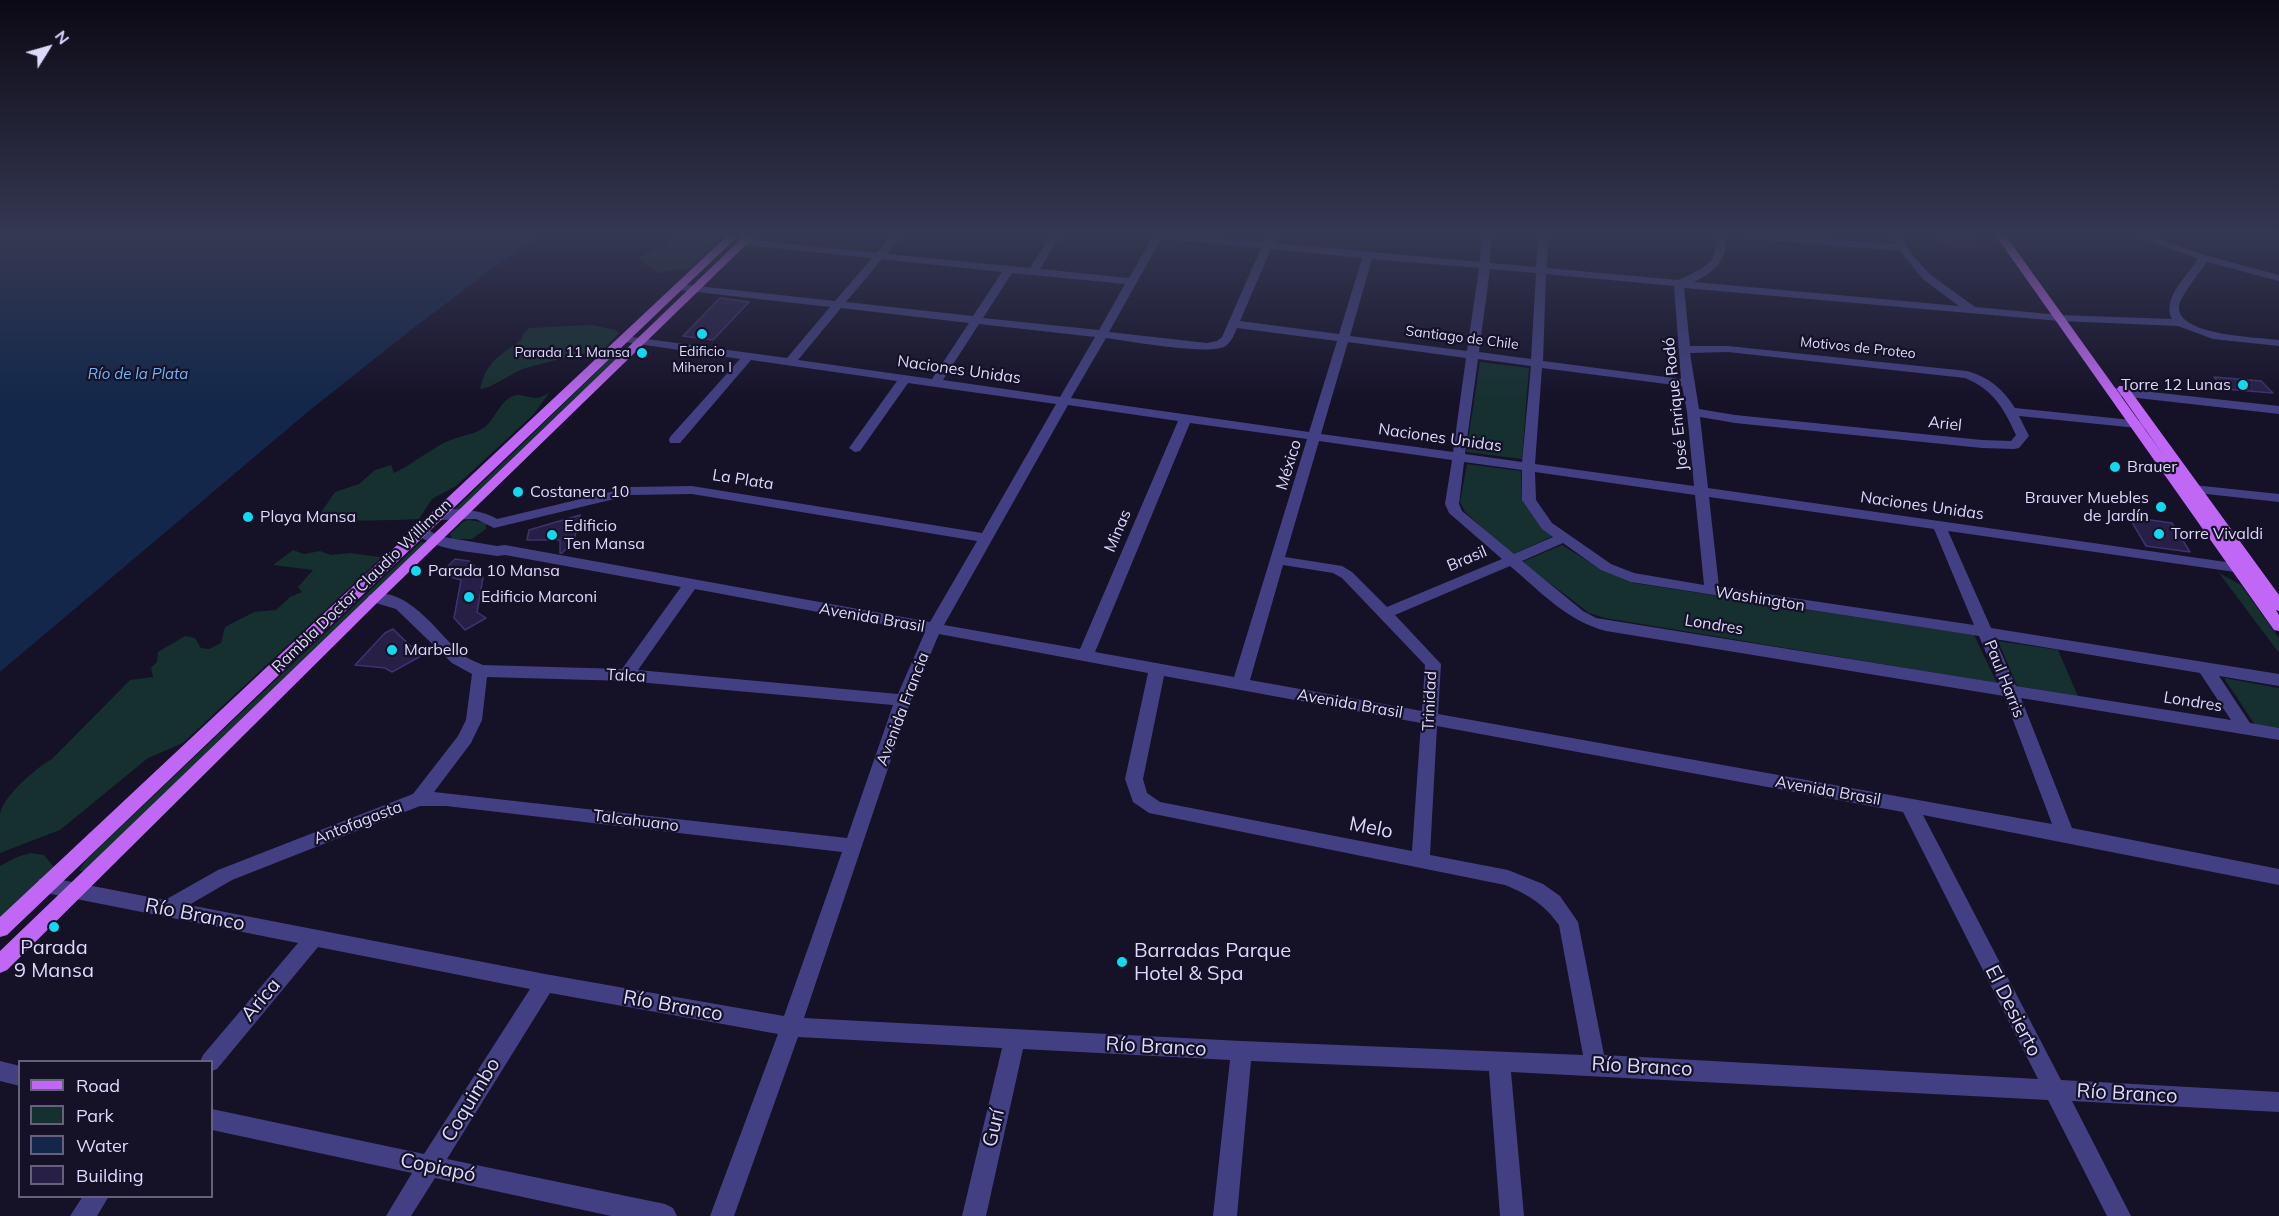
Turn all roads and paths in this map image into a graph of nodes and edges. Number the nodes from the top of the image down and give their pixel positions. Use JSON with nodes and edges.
{"nodes":[{"id":1,"x":674,"y":293,"type":"edge"},
{"id":2,"x":691,"y":293,"type":"edge"},
{"id":3,"x":728,"y":293,"type":"edge"},
{"id":4,"x":848,"y":293,"type":"edge"},
{"id":5,"x":994,"y":293,"type":"edge"},
{"id":6,"x":1126,"y":293,"type":"edge"},
{"id":7,"x":1248,"y":293,"type":"edge"},
{"id":8,"x":1357,"y":293,"type":"edge"},
{"id":9,"x":1481,"y":293,"type":"edge"},
{"id":10,"x":1540,"y":293,"type":"edge"},
{"id":11,"x":1680,"y":293,"type":"edge"},
{"id":12,"x":1788,"y":293,"type":"edge"},
{"id":13,"x":1948,"y":293,"type":"edge"},
{"id":14,"x":2047,"y":293,"type":"edge"},
{"id":15,"x":2050,"y":293,"type":"edge"},
{"id":16,"x":2181,"y":293,"type":"edge"},
{"id":17,"x":838,"y":305,"type":"junction"},
{"id":18,"x":1977,"y":310,"type":"junction"},
{"id":19,"x":2066,"y":317,"type":"junction"},
{"id":20,"x":976,"y":320,"type":"junction"},
{"id":21,"x":2180,"y":323,"type":"junction"},
{"id":22,"x":1234,"y":324,"type":"junction"},
{"id":23,"x":1102,"y":334,"type":"junction"},
{"id":24,"x":1344,"y":338,"type":"junction"},
{"id":25,"x":625,"y":339,"type":"junction"},
{"id":26,"x":642,"y":341,"type":"junction"},
{"id":27,"x":2279,"y":343,"type":"edge"},
{"id":28,"x":1686,"y":350,"type":"junction"},
{"id":29,"x":1472,"y":355,"type":"junction"},
{"id":30,"x":748,"y":357,"type":"junction"},
{"id":31,"x":789,"y":363,"type":"junction"},
{"id":32,"x":1537,"y":363,"type":"junction"},
{"id":33,"x":905,"y":379,"type":"junction"},
{"id":34,"x":935,"y":383,"type":"junction"},
{"id":35,"x":1687,"y":383,"type":"junction"},
{"id":36,"x":2120,"y":392,"type":"junction"},
{"id":37,"x":1064,"y":402,"type":"junction"},
{"id":38,"x":2279,"y":410,"type":"edge"},
{"id":39,"x":2011,"y":411,"type":"junction"},
{"id":40,"x":1693,"y":412,"type":"junction"},
{"id":41,"x":1185,"y":419,"type":"junction"},
{"id":42,"x":2143,"y":425,"type":"junction"},
{"id":43,"x":1314,"y":437,"type":"junction"},
{"id":44,"x":675,"y":440,"type":"dead end"},
{"id":45,"x":855,"y":448,"type":"dead end"},
{"id":46,"x":1458,"y":457,"type":"junction"},
{"id":47,"x":1528,"y":467,"type":"junction"},
{"id":48,"x":2181,"y":488,"type":"junction"},
{"id":49,"x":2196,"y":489,"type":"junction"},
{"id":50,"x":1702,"y":491,"type":"junction"},
{"id":51,"x":2279,"y":498,"type":"edge"},
{"id":52,"x":463,"y":514,"type":"junction"},
{"id":53,"x":439,"y":516,"type":"junction"},
{"id":54,"x":1939,"y":525,"type":"junction"},
{"id":55,"x":493,"y":529,"type":"junction"},
{"id":56,"x":428,"y":536,"type":"junction"},
{"id":57,"x":987,"y":537,"type":"junction"},
{"id":58,"x":1563,"y":538,"type":"junction"},
{"id":59,"x":467,"y":545,"type":"junction"},
{"id":60,"x":505,"y":549,"type":"junction"},
{"id":61,"x":1278,"y":560,"type":"junction"},
{"id":62,"x":1510,"y":560,"type":"junction"},
{"id":63,"x":2237,"y":567,"type":"junction"},
{"id":64,"x":2252,"y":569,"type":"junction"},
{"id":65,"x":690,"y":585,"type":"junction"},
{"id":66,"x":1712,"y":591,"type":"junction"},
{"id":67,"x":374,"y":598,"type":"junction"},
{"id":68,"x":2274,"y":606,"type":"edge"},
{"id":69,"x":1384,"y":614,"type":"junction"},
{"id":70,"x":2279,"y":626,"type":"edge"},
{"id":71,"x":934,"y":629,"type":"junction"},
{"id":72,"x":1985,"y":632,"type":"junction"},
{"id":73,"x":1085,"y":657,"type":"junction"},
{"id":74,"x":2206,"y":669,"type":"junction"},
{"id":75,"x":1157,"y":670,"type":"junction"},
{"id":76,"x":480,"y":671,"type":"junction"},
{"id":77,"x":626,"y":675,"type":"junction"},
{"id":78,"x":2279,"y":681,"type":"edge"},
{"id":79,"x":1240,"y":685,"type":"junction"},
{"id":80,"x":2010,"y":691,"type":"junction"},
{"id":81,"x":903,"y":700,"type":"junction"},
{"id":82,"x":1430,"y":719,"type":"junction"},
{"id":83,"x":2245,"y":729,"type":"junction"},
{"id":84,"x":2279,"y":734,"type":"edge"},
{"id":85,"x":419,"y":799,"type":"junction"},
{"id":86,"x":1909,"y":805,"type":"junction"},
{"id":87,"x":2065,"y":834,"type":"junction"},
{"id":88,"x":854,"y":846,"type":"junction"},
{"id":89,"x":1420,"y":861,"type":"junction"},
{"id":90,"x":2279,"y":877,"type":"edge"},
{"id":91,"x":46,"y":885,"type":"junction"},
{"id":92,"x":74,"y":891,"type":"junction"},
{"id":93,"x":166,"y":909,"type":"junction"},
{"id":94,"x":0,"y":929,"type":"edge"},
{"id":95,"x":313,"y":939,"type":"junction"},
{"id":96,"x":0,"y":964,"type":"edge"},
{"id":97,"x":545,"y":983,"type":"junction"},
{"id":98,"x":791,"y":1027,"type":"junction"},
{"id":99,"x":1015,"y":1039,"type":"junction"},
{"id":100,"x":1241,"y":1051,"type":"junction"},
{"id":101,"x":212,"y":1060,"type":"edge"},
{"id":102,"x":1498,"y":1061,"type":"junction"},
{"id":103,"x":1595,"y":1065,"type":"junction"},
{"id":104,"x":0,"y":1071,"type":"edge"},
{"id":105,"x":18,"y":1076,"type":"edge"},
{"id":106,"x":2053,"y":1090,"type":"junction"},
{"id":107,"x":2279,"y":1102,"type":"edge"},
{"id":108,"x":213,"y":1120,"type":"edge"},
{"id":109,"x":430,"y":1167,"type":"junction"},
{"id":110,"x":97,"y":1198,"type":"edge"},
{"id":111,"x":82,"y":1216,"type":"edge"},
{"id":112,"x":398,"y":1216,"type":"edge"},
{"id":113,"x":665,"y":1216,"type":"edge"},
{"id":114,"x":722,"y":1216,"type":"edge"},
{"id":115,"x":974,"y":1216,"type":"edge"},
{"id":116,"x":1225,"y":1216,"type":"edge"},
{"id":117,"x":1512,"y":1216,"type":"edge"},
{"id":118,"x":2119,"y":1216,"type":"edge"}],
"edges":[{"from":1,"to":25,"type":"main road","name":"Rambla Doctor Claudio Williman"},
{"from":2,"to":26,"type":"main road","name":"Rambla Doctor Claudio Williman"},
{"from":3,"to":17,"type":"street"},
{"from":4,"to":17,"type":"street"},
{"from":5,"to":20,"type":"street"},
{"from":6,"to":23,"type":"street","name":"Avenida Francia"},
{"from":7,"to":22,"type":"street"},
{"from":8,"to":24,"type":"street","name":"México"},
{"from":9,"to":29,"type":"street","name":"Londres"},
{"from":10,"to":32,"type":"street","name":"Washington"},
{"from":11,"to":28,"type":"street","name":"José Enrique Rodó"},
{"from":12,"to":18,"type":"street"},
{"from":13,"to":18,"type":"street"},
{"from":14,"to":19,"type":"main road"},
{"from":15,"to":19,"type":"main road"},
{"from":16,"to":21,"type":"street"},
{"from":17,"to":20,"type":"street"},
{"from":17,"to":31,"type":"street"},
{"from":18,"to":19,"type":"street"},
{"from":19,"to":21,"type":"street"},
{"from":19,"to":36,"type":"main road"},
{"from":20,"to":23,"type":"street"},
{"from":20,"to":34,"type":"street"},
{"from":21,"to":27,"type":"street"},
{"from":22,"to":23,"type":"street"},
{"from":22,"to":24,"type":"street","name":"Santiago de Chile"},
{"from":23,"to":37,"type":"street","name":"Avenida Francia"},
{"from":24,"to":29,"type":"street","name":"Santiago de Chile"},
{"from":24,"to":43,"type":"street","name":"México"},
{"from":25,"to":26,"type":"street","name":"Naciones Unidas"},
{"from":25,"to":53,"type":"main road","name":"Rambla Doctor Claudio Williman"},
{"from":26,"to":30,"type":"street","name":"Naciones Unidas"},
{"from":26,"to":52,"type":"main road","name":"Rambla Doctor Claudio Williman"},
{"from":28,"to":35,"type":"street","name":"José Enrique Rodó"},
{"from":28,"to":39,"type":"street","name":"Motivos de Proteo"},
{"from":29,"to":32,"type":"street","name":"Santiago de Chile"},
{"from":29,"to":46,"type":"street","name":"Londres"},
{"from":30,"to":31,"type":"street","name":"Naciones Unidas"},
{"from":30,"to":44,"type":"street"},
{"from":31,"to":33,"type":"street","name":"Naciones Unidas"},
{"from":32,"to":35,"type":"street","name":"Santiago de Chile"},
{"from":32,"to":47,"type":"street","name":"Washington"},
{"from":33,"to":34,"type":"street","name":"Naciones Unidas"},
{"from":33,"to":45,"type":"street"},
{"from":34,"to":37,"type":"street","name":"Naciones Unidas"},
{"from":35,"to":40,"type":"street","name":"José Enrique Rodó"},
{"from":36,"to":38,"type":"street"},
{"from":36,"to":42,"type":"main road"},
{"from":37,"to":41,"type":"street","name":"Naciones Unidas"},
{"from":37,"to":57,"type":"street","name":"Avenida Francia"},
{"from":39,"to":40,"type":"street","name":"Ariel"},
{"from":39,"to":42,"type":"street"},
{"from":40,"to":50,"type":"street","name":"José Enrique Rodó"},
{"from":41,"to":43,"type":"street","name":"Naciones Unidas"},
{"from":41,"to":73,"type":"street","name":"Minas"},
{"from":42,"to":48,"type":"main road"},
{"from":42,"to":49,"type":"main road"},
{"from":43,"to":46,"type":"street","name":"Naciones Unidas"},
{"from":43,"to":61,"type":"street","name":"México"},
{"from":46,"to":47,"type":"street","name":"Naciones Unidas"},
{"from":46,"to":62,"type":"street","name":"Londres"},
{"from":47,"to":50,"type":"street","name":"Naciones Unidas"},
{"from":47,"to":58,"type":"street","name":"Washington"},
{"from":48,"to":49,"type":"street"},
{"from":48,"to":63,"type":"main road"},
{"from":49,"to":51,"type":"street"},
{"from":49,"to":64,"type":"main road"},
{"from":50,"to":54,"type":"street","name":"Naciones Unidas"},
{"from":50,"to":66,"type":"street","name":"José Enrique Rodó"},
{"from":52,"to":53,"type":"street"},
{"from":52,"to":55,"type":"street"},
{"from":52,"to":56,"type":"main road","name":"Rambla Doctor Claudio Williman"},
{"from":53,"to":56,"type":"main road","name":"Rambla Doctor Claudio Williman"},
{"from":54,"to":63,"type":"street","name":"Naciones Unidas"},
{"from":54,"to":72,"type":"street","name":"Paul Harris"},
{"from":55,"to":57,"type":"street","name":"La Plata"},
{"from":55,"to":59,"type":"street","name":"La Plata"},
{"from":55,"to":60,"type":"street"},
{"from":56,"to":59,"type":"street","name":"Avenida Brasil"},
{"from":56,"to":67,"type":"main road","name":"Rambla Doctor Claudio Williman"},
{"from":56,"to":91,"type":"main road","name":"Rambla Doctor Claudio Williman"},
{"from":57,"to":71,"type":"street","name":"Avenida Francia"},
{"from":58,"to":62,"type":"street","name":"Brasil"},
{"from":58,"to":66,"type":"street","name":"Washington"},
{"from":59,"to":60,"type":"street","name":"Avenida Brasil"},
{"from":60,"to":65,"type":"street","name":"Avenida Brasil"},
{"from":61,"to":69,"type":"street","name":"Trinidad"},
{"from":61,"to":79,"type":"street","name":"México"},
{"from":62,"to":69,"type":"street","name":"Brasil"},
{"from":62,"to":80,"type":"street","name":"Londres"},
{"from":63,"to":64,"type":"street","name":"Naciones Unidas"},
{"from":63,"to":68,"type":"main road"},
{"from":64,"to":68,"type":"main road"},
{"from":65,"to":71,"type":"street","name":"Avenida Brasil"},
{"from":65,"to":77,"type":"street"},
{"from":66,"to":72,"type":"street","name":"Washington"},
{"from":67,"to":76,"type":"street","name":"Talca"},
{"from":67,"to":92,"type":"main road","name":"Rambla Doctor Claudio Williman"},
{"from":68,"to":70,"type":"main road"},
{"from":69,"to":82,"type":"street","name":"Trinidad"},
{"from":71,"to":73,"type":"street","name":"Avenida Brasil"},
{"from":71,"to":81,"type":"street","name":"Avenida Francia"},
{"from":72,"to":74,"type":"street","name":"Washington"},
{"from":72,"to":80,"type":"street","name":"Paul Harris"},
{"from":73,"to":75,"type":"street","name":"Avenida Brasil"},
{"from":74,"to":78,"type":"street","name":"Washington"},
{"from":74,"to":83,"type":"street"},
{"from":75,"to":79,"type":"street","name":"Avenida Brasil"},
{"from":75,"to":89,"type":"street","name":"Melo"},
{"from":76,"to":77,"type":"street","name":"Talca"},
{"from":76,"to":85,"type":"street","name":"Antofagasta"},
{"from":77,"to":81,"type":"street","name":"Talca"},
{"from":79,"to":82,"type":"street","name":"Avenida Brasil"},
{"from":80,"to":83,"type":"street","name":"Londres"},
{"from":80,"to":87,"type":"street","name":"Paul Harris"},
{"from":81,"to":88,"type":"street","name":"Avenida Francia"},
{"from":82,"to":86,"type":"street","name":"Avenida Brasil"},
{"from":82,"to":89,"type":"street","name":"Trinidad"},
{"from":83,"to":84,"type":"street","name":"Londres"},
{"from":85,"to":88,"type":"street","name":"Talcahuano"},
{"from":85,"to":93,"type":"street","name":"Antofagasta"},
{"from":86,"to":87,"type":"street","name":"Avenida Brasil"},
{"from":86,"to":106,"type":"street","name":"El Desierto"},
{"from":87,"to":90,"type":"street","name":"Avenida Brasil"},
{"from":88,"to":98,"type":"street","name":"Avenida Francia"},
{"from":89,"to":103,"type":"street","name":"Melo"},
{"from":91,"to":92,"type":"street","name":"Río Branco"},
{"from":91,"to":94,"type":"main road","name":"Rambla Doctor Claudio Williman"},
{"from":92,"to":93,"type":"street","name":"Río Branco"},
{"from":92,"to":96,"type":"main road","name":"Rambla Doctor Claudio Williman"},
{"from":93,"to":95,"type":"street","name":"Río Branco"},
{"from":95,"to":97,"type":"street","name":"Río Branco"},
{"from":95,"to":101,"type":"street","name":"Arica"},
{"from":97,"to":98,"type":"street","name":"Río Branco"},
{"from":97,"to":109,"type":"street","name":"Coquimbo"},
{"from":98,"to":99,"type":"street","name":"Río Branco"},
{"from":98,"to":114,"type":"street","name":"Avenida Francia"},
{"from":99,"to":100,"type":"street","name":"Río Branco"},
{"from":99,"to":115,"type":"street","name":"Gurí"},
{"from":100,"to":102,"type":"street","name":"Río Branco"},
{"from":100,"to":116,"type":"street"},
{"from":102,"to":103,"type":"street","name":"Río Branco"},
{"from":102,"to":117,"type":"street"},
{"from":103,"to":106,"type":"street","name":"Río Branco"},
{"from":104,"to":105,"type":"street"},
{"from":106,"to":107,"type":"street","name":"Río Branco"},
{"from":106,"to":118,"type":"street","name":"El Desierto"},
{"from":108,"to":109,"type":"street","name":"Copiapó"},
{"from":109,"to":112,"type":"street","name":"Coquimbo"},
{"from":109,"to":113,"type":"street","name":"Copiapó"},
{"from":110,"to":111,"type":"street"}]}
